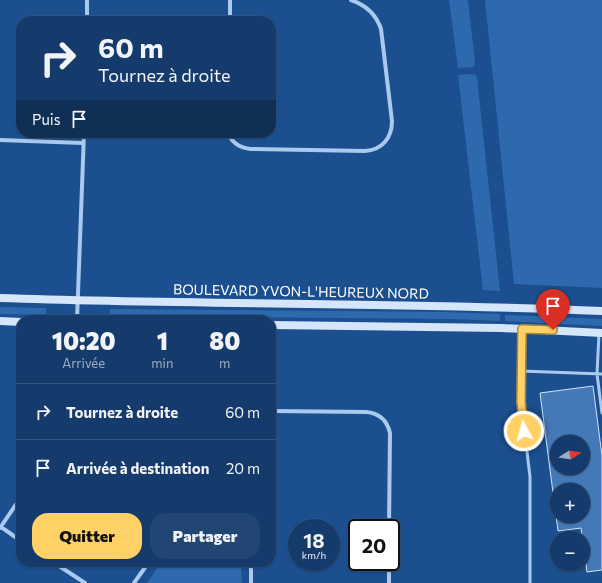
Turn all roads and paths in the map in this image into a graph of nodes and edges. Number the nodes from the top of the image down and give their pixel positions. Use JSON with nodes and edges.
{"nodes":[{"id":1,"x":87,"y":0,"type":"edge"},
{"id":2,"x":230,"y":0,"type":"edge"},
{"id":3,"x":351,"y":0,"type":"edge"},
{"id":4,"x":87,"y":16,"type":"edge"},
{"id":5,"x":230,"y":16,"type":"edge"},
{"id":6,"x":84,"y":138,"type":"edge"},
{"id":7,"x":232,"y":138,"type":"edge"},
{"id":8,"x":0,"y":140,"type":"edge"},
{"id":9,"x":83,"y":143,"type":"junction"},
{"id":10,"x":0,"y":298,"type":"edge"},
{"id":11,"x":78,"y":300,"type":"junction"},
{"id":12,"x":602,"y":311,"type":"edge"},
{"id":13,"x":77,"y":315,"type":"edge"},
{"id":14,"x":0,"y":321,"type":"edge"},
{"id":15,"x":16,"y":322,"type":"edge"},
{"id":16,"x":276,"y":325,"type":"edge"},
{"id":17,"x":522,"y":329,"type":"junction"},
{"id":18,"x":601,"y":333,"type":"edge"},
{"id":19,"x":522,"y":371,"type":"junction"},
{"id":20,"x":597,"y":374,"type":"junction"},
{"id":21,"x":602,"y":374,"type":"edge"},
{"id":22,"x":276,"y":411,"type":"edge"},
{"id":23,"x":602,"y":413,"type":"edge"},
{"id":24,"x":16,"y":504,"type":"edge"},
{"id":25,"x":390,"y":519,"type":"edge"},
{"id":26,"x":0,"y":527,"type":"edge"},
{"id":27,"x":16,"y":538,"type":"edge"},
{"id":28,"x":61,"y":567,"type":"edge"},
{"id":29,"x":145,"y":567,"type":"edge"},
{"id":30,"x":251,"y":567,"type":"edge"},
{"id":31,"x":389,"y":571,"type":"edge"},
{"id":32,"x":85,"y":583,"type":"edge"},
{"id":33,"x":134,"y":583,"type":"edge"},
{"id":34,"x":251,"y":583,"type":"edge"},
{"id":35,"x":389,"y":583,"type":"edge"},
{"id":36,"x":530,"y":583,"type":"edge"}],
"edges":[{"from":1,"to":4,"type":"street"},
{"from":2,"to":5,"type":"street"},
{"from":3,"to":7,"type":"street"},
{"from":6,"to":9,"type":"street"},
{"from":8,"to":9,"type":"street"},
{"from":9,"to":11,"type":"street"},
{"from":10,"to":11,"type":"street","name":"BOULEVARD YVON-L'HEUREUX NORD"},
{"from":11,"to":12,"type":"street","name":"BOULEVARD YVON-L'HEUREUX NORD"},
{"from":11,"to":13,"type":"street"},
{"from":14,"to":15,"type":"street"},
{"from":16,"to":17,"type":"street"},
{"from":17,"to":18,"type":"street"},
{"from":17,"to":19,"type":"lane"},
{"from":18,"to":20,"type":"lane"},
{"from":19,"to":20,"type":"lane"},
{"from":19,"to":36,"type":"lane"},
{"from":20,"to":21,"type":"lane"},
{"from":20,"to":23,"type":"lane"},
{"from":22,"to":25,"type":"street"},
{"from":24,"to":26,"type":"street"},
{"from":26,"to":27,"type":"street"},
{"from":28,"to":32,"type":"street"},
{"from":29,"to":33,"type":"street"},
{"from":30,"to":34,"type":"street"},
{"from":31,"to":35,"type":"street"}]}
